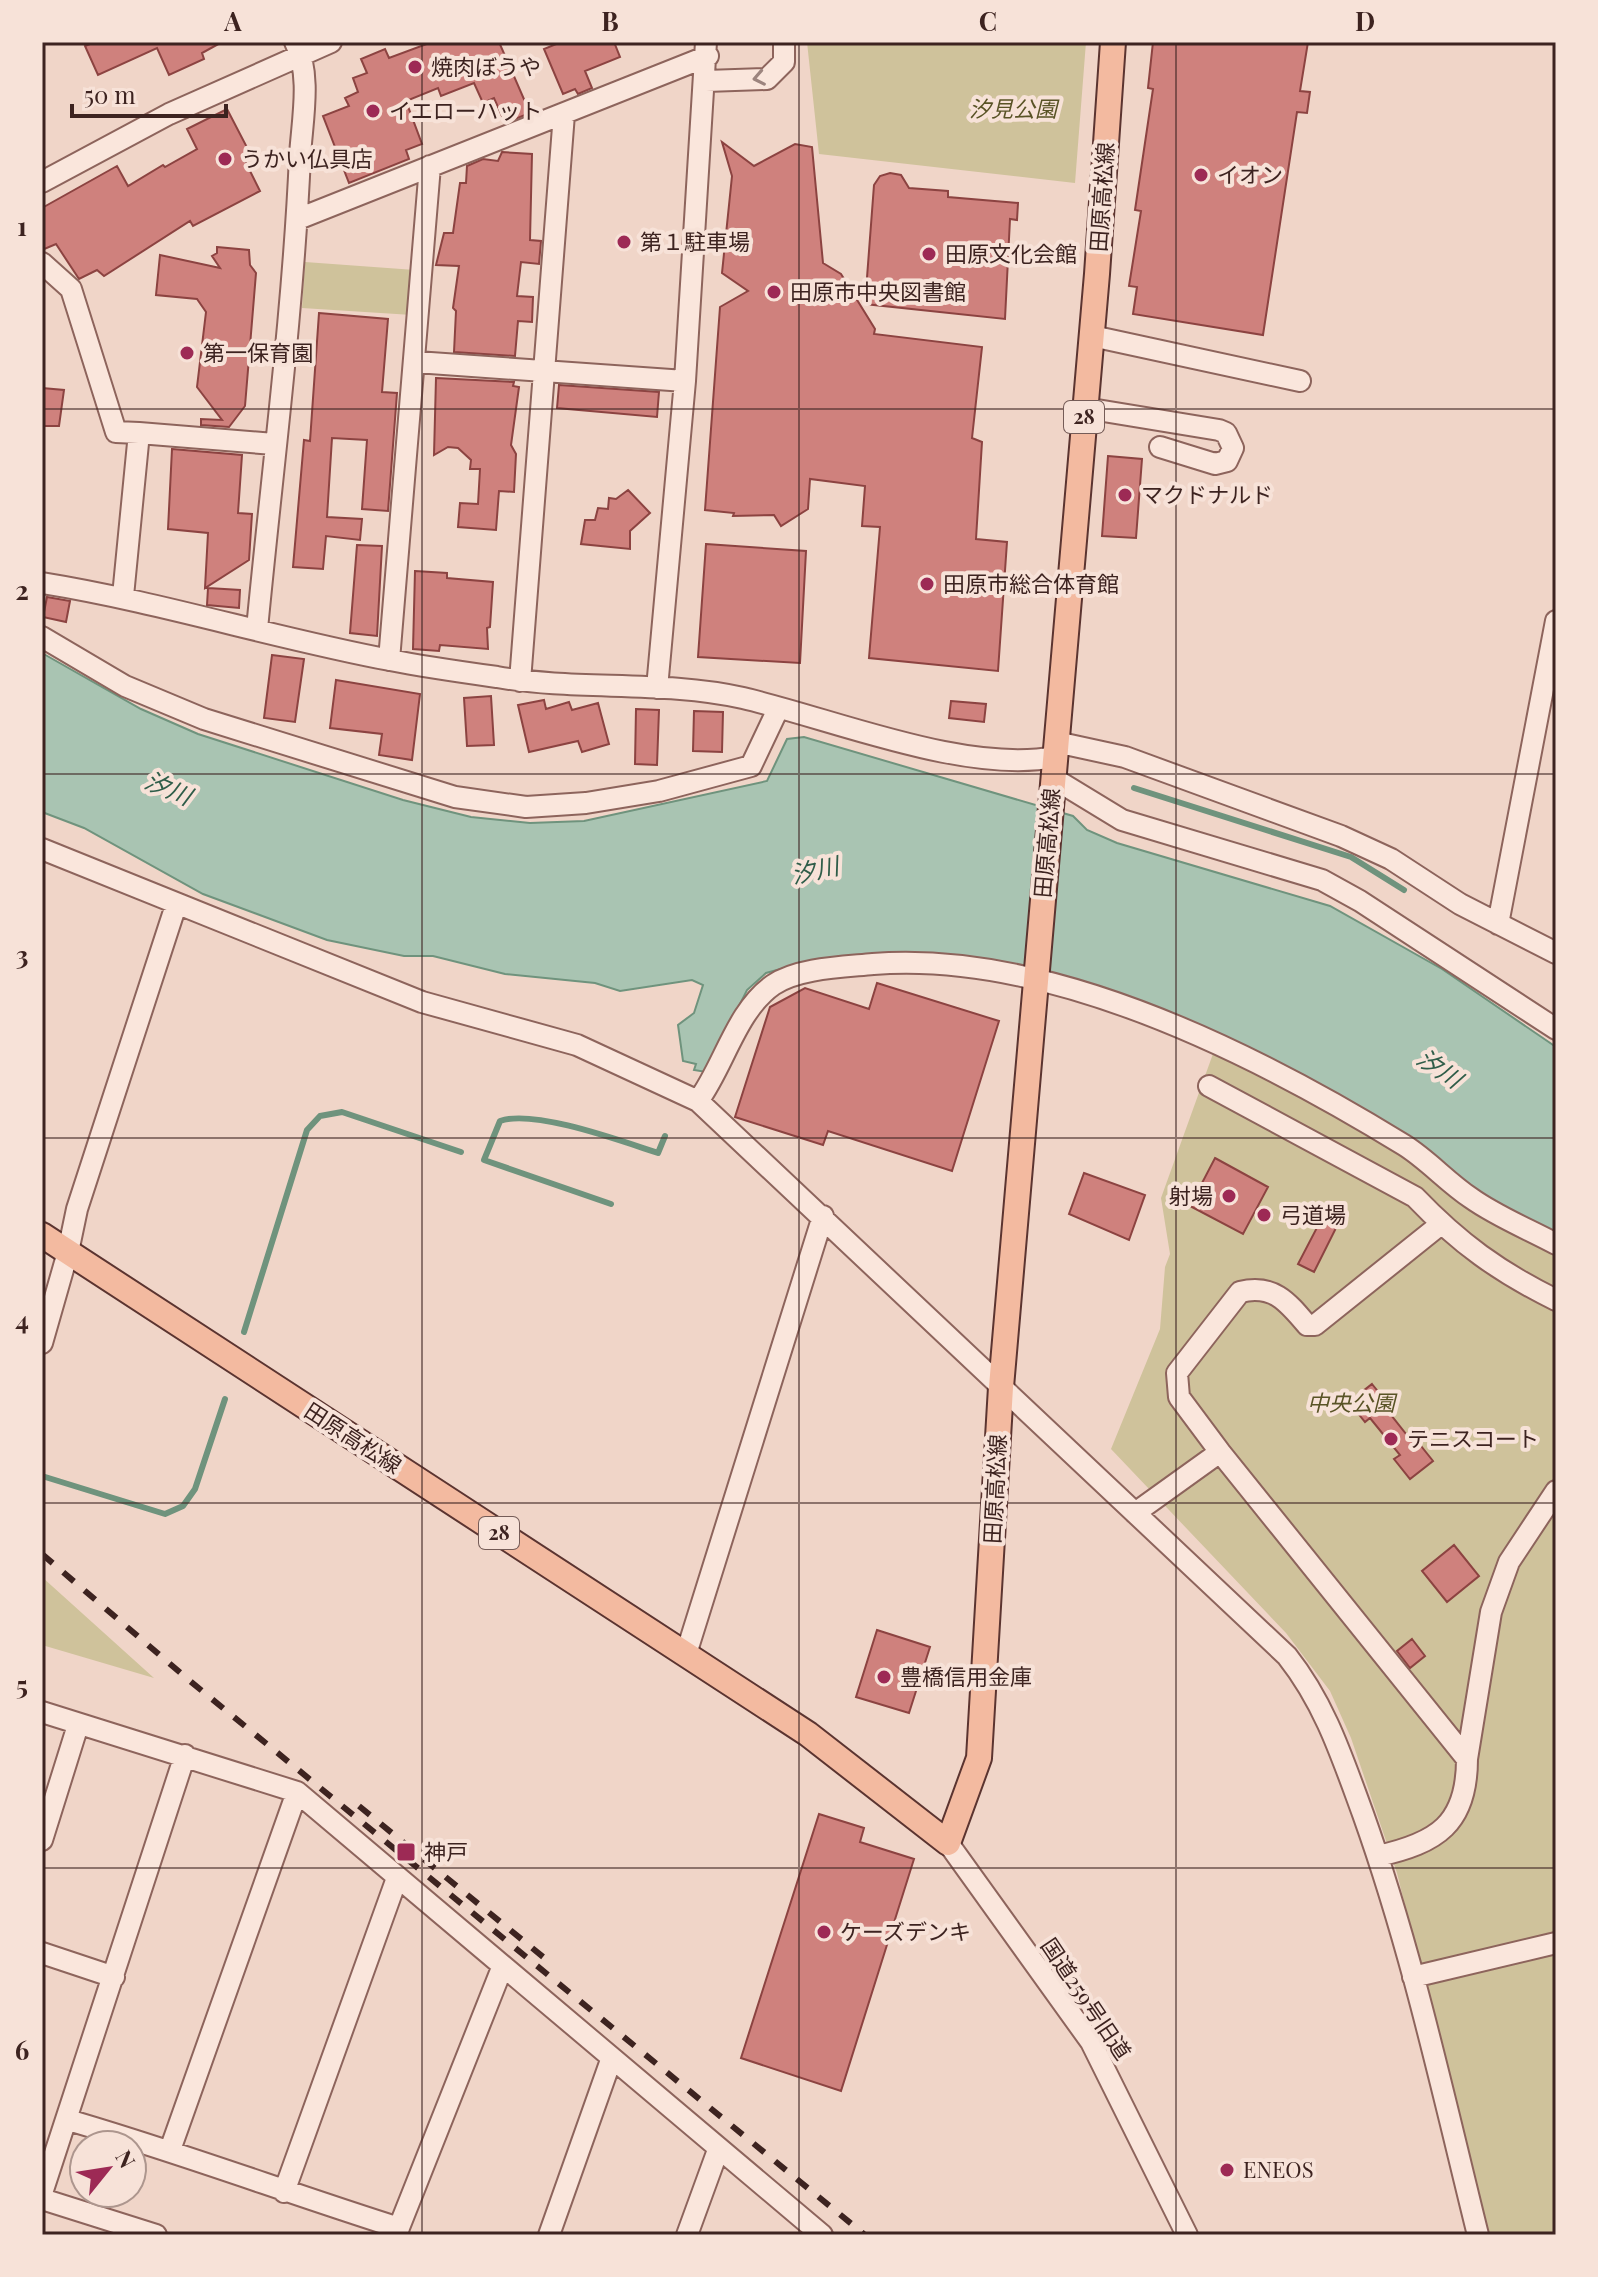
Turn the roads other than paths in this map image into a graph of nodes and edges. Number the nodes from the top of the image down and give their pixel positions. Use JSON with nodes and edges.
{"nodes":[{"id":1,"x":331,"y":42,"type":"edge"},
{"id":2,"x":784,"y":42,"type":"edge"},
{"id":3,"x":1113,"y":42,"type":"edge"},
{"id":4,"x":298,"y":48,"type":"edge"},
{"id":5,"x":707,"y":49,"type":"edge"},
{"id":6,"x":706,"y":81,"type":"junction"},
{"id":7,"x":564,"y":114,"type":"junction"},
{"id":8,"x":430,"y":166,"type":"junction"},
{"id":9,"x":42,"y":182,"type":"edge"},
{"id":10,"x":298,"y":219,"type":"junction"},
{"id":11,"x":42,"y":263,"type":"edge"},
{"id":12,"x":1092,"y":336,"type":"junction"},
{"id":13,"x":416,"y":362,"type":"junction"},
{"id":14,"x":545,"y":372,"type":"junction"},
{"id":15,"x":685,"y":381,"type":"junction"},
{"id":16,"x":1300,"y":381,"type":"dead end"},
{"id":17,"x":1085,"y":408,"type":"junction"},
{"id":18,"x":139,"y":433,"type":"junction"},
{"id":19,"x":274,"y":444,"type":"junction"},
{"id":20,"x":1160,"y":447,"type":"dead end"},
{"id":21,"x":42,"y":583,"type":"edge"},
{"id":22,"x":123,"y":596,"type":"junction"},
{"id":23,"x":1556,"y":621,"type":"edge"},
{"id":24,"x":257,"y":629,"type":"junction"},
{"id":25,"x":42,"y":637,"type":"edge"},
{"id":26,"x":389,"y":660,"type":"junction"},
{"id":27,"x":520,"y":681,"type":"junction"},
{"id":28,"x":657,"y":688,"type":"junction"},
{"id":29,"x":778,"y":709,"type":"junction"},
{"id":30,"x":1054,"y":767,"type":"junction"},
{"id":31,"x":42,"y":849,"type":"edge"},
{"id":32,"x":176,"y":905,"type":"junction"},
{"id":33,"x":1498,"y":924,"type":"junction"},
{"id":34,"x":1556,"y":953,"type":"edge"},
{"id":35,"x":1035,"y":977,"type":"junction"},
{"id":36,"x":1556,"y":1029,"type":"edge"},
{"id":37,"x":1209,"y":1086,"type":"dead end"},
{"id":38,"x":698,"y":1101,"type":"junction"},
{"id":39,"x":823,"y":1216,"type":"junction"},
{"id":40,"x":1441,"y":1224,"type":"junction"},
{"id":41,"x":42,"y":1235,"type":"edge"},
{"id":42,"x":1556,"y":1244,"type":"edge"},
{"id":43,"x":68,"y":1252,"type":"junction"},
{"id":44,"x":1556,"y":1300,"type":"edge"},
{"id":45,"x":42,"y":1343,"type":"edge"},
{"id":46,"x":1001,"y":1387,"type":"junction"},
{"id":47,"x":1220,"y":1452,"type":"junction"},
{"id":48,"x":1556,"y":1491,"type":"edge"},
{"id":49,"x":1135,"y":1513,"type":"junction"},
{"id":50,"x":686,"y":1654,"type":"junction"},
{"id":51,"x":42,"y":1712,"type":"edge"},
{"id":52,"x":78,"y":1725,"type":"junction"},
{"id":53,"x":185,"y":1755,"type":"junction"},
{"id":54,"x":1467,"y":1759,"type":"junction"},
{"id":55,"x":297,"y":1792,"type":"junction"},
{"id":56,"x":42,"y":1840,"type":"edge"},
{"id":57,"x":948,"y":1843,"type":"junction"},
{"id":58,"x":1378,"y":1856,"type":"junction"},
{"id":59,"x":397,"y":1878,"type":"junction"},
{"id":60,"x":1556,"y":1943,"type":"edge"},
{"id":61,"x":42,"y":1953,"type":"edge"},
{"id":62,"x":502,"y":1968,"type":"junction"},
{"id":63,"x":114,"y":1977,"type":"junction"},
{"id":64,"x":1413,"y":1977,"type":"junction"},
{"id":65,"x":611,"y":2060,"type":"junction"},
{"id":66,"x":68,"y":2120,"type":"junction"},
{"id":67,"x":170,"y":2150,"type":"junction"},
{"id":68,"x":718,"y":2150,"type":"junction"},
{"id":69,"x":284,"y":2192,"type":"junction"},
{"id":70,"x":42,"y":2196,"type":"edge"},
{"id":71,"x":397,"y":2232,"type":"edge"},
{"id":72,"x":156,"y":2235,"type":"edge"},
{"id":73,"x":549,"y":2235,"type":"edge"},
{"id":74,"x":687,"y":2235,"type":"edge"},
{"id":75,"x":822,"y":2235,"type":"edge"},
{"id":76,"x":1187,"y":2235,"type":"edge"},
{"id":77,"x":1478,"y":2235,"type":"edge"}],
"edges":[{"from":1,"to":4,"type":"street"},
{"from":2,"to":6,"type":"street","one_way":true},
{"from":3,"to":12,"type":"main road","name":"田原高松線","number":"28"},
{"from":4,"to":9,"type":"street"},
{"from":4,"to":10,"type":"street"},
{"from":5,"to":6,"type":"street"},
{"from":5,"to":7,"type":"street"},
{"from":6,"to":15,"type":"street"},
{"from":7,"to":8,"type":"street"},
{"from":7,"to":14,"type":"street"},
{"from":8,"to":10,"type":"street"},
{"from":8,"to":13,"type":"street"},
{"from":10,"to":19,"type":"street"},
{"from":11,"to":18,"type":"street"},
{"from":12,"to":16,"type":"street"},
{"from":12,"to":17,"type":"main road","name":"田原高松線","number":"28"},
{"from":13,"to":14,"type":"street"},
{"from":13,"to":26,"type":"street"},
{"from":14,"to":15,"type":"street"},
{"from":14,"to":27,"type":"street"},
{"from":15,"to":28,"type":"street"},
{"from":17,"to":20,"type":"street"},
{"from":17,"to":30,"type":"main road","name":"田原高松線","number":"28"},
{"from":18,"to":19,"type":"street"},
{"from":18,"to":22,"type":"street"},
{"from":19,"to":24,"type":"street"},
{"from":21,"to":22,"type":"street"},
{"from":22,"to":24,"type":"street"},
{"from":23,"to":33,"type":"street"},
{"from":24,"to":26,"type":"street"},
{"from":25,"to":29,"type":"street"},
{"from":26,"to":27,"type":"street"},
{"from":27,"to":28,"type":"street"},
{"from":28,"to":29,"type":"street"},
{"from":29,"to":30,"type":"street"},
{"from":30,"to":33,"type":"street"},
{"from":30,"to":35,"type":"main road","name":"田原高松線","number":"28"},
{"from":30,"to":36,"type":"street"},
{"from":31,"to":32,"type":"street"},
{"from":32,"to":38,"type":"street"},
{"from":32,"to":43,"type":"street"},
{"from":33,"to":34,"type":"street"},
{"from":35,"to":38,"type":"street"},
{"from":35,"to":42,"type":"street"},
{"from":35,"to":46,"type":"main road","name":"田原高松線","number":"28"},
{"from":37,"to":40,"type":"street"},
{"from":38,"to":39,"type":"street"},
{"from":39,"to":46,"type":"street"},
{"from":39,"to":50,"type":"street"},
{"from":40,"to":44,"type":"street"},
{"from":40,"to":47,"type":"street"},
{"from":41,"to":43,"type":"main road","name":"田原高松線","number":"28"},
{"from":43,"to":45,"type":"street"},
{"from":43,"to":50,"type":"main road","name":"田原高松線","number":"28"},
{"from":46,"to":49,"type":"street"},
{"from":46,"to":57,"type":"main road","name":"田原高松線","number":"28"},
{"from":47,"to":49,"type":"street"},
{"from":47,"to":54,"type":"street"},
{"from":48,"to":54,"type":"street"},
{"from":49,"to":58,"type":"street"},
{"from":50,"to":57,"type":"main road","name":"田原高松線","number":"28"},
{"from":51,"to":52,"type":"street"},
{"from":52,"to":53,"type":"street"},
{"from":52,"to":56,"type":"street"},
{"from":53,"to":55,"type":"street"},
{"from":53,"to":63,"type":"street"},
{"from":54,"to":58,"type":"street"},
{"from":55,"to":59,"type":"street"},
{"from":55,"to":67,"type":"street"},
{"from":57,"to":76,"type":"street","name":"国道259号旧道"},
{"from":58,"to":64,"type":"street"},
{"from":59,"to":62,"type":"street"},
{"from":59,"to":69,"type":"street"},
{"from":60,"to":64,"type":"street"},
{"from":61,"to":63,"type":"street"},
{"from":62,"to":65,"type":"street"},
{"from":62,"to":71,"type":"street"},
{"from":63,"to":66,"type":"street"},
{"from":64,"to":77,"type":"street"},
{"from":65,"to":68,"type":"street"},
{"from":65,"to":73,"type":"street"},
{"from":66,"to":67,"type":"street"},
{"from":66,"to":70,"type":"street"},
{"from":67,"to":69,"type":"street"},
{"from":68,"to":74,"type":"street"},
{"from":68,"to":75,"type":"street"},
{"from":69,"to":71,"type":"street"},
{"from":70,"to":72,"type":"street"}]}
